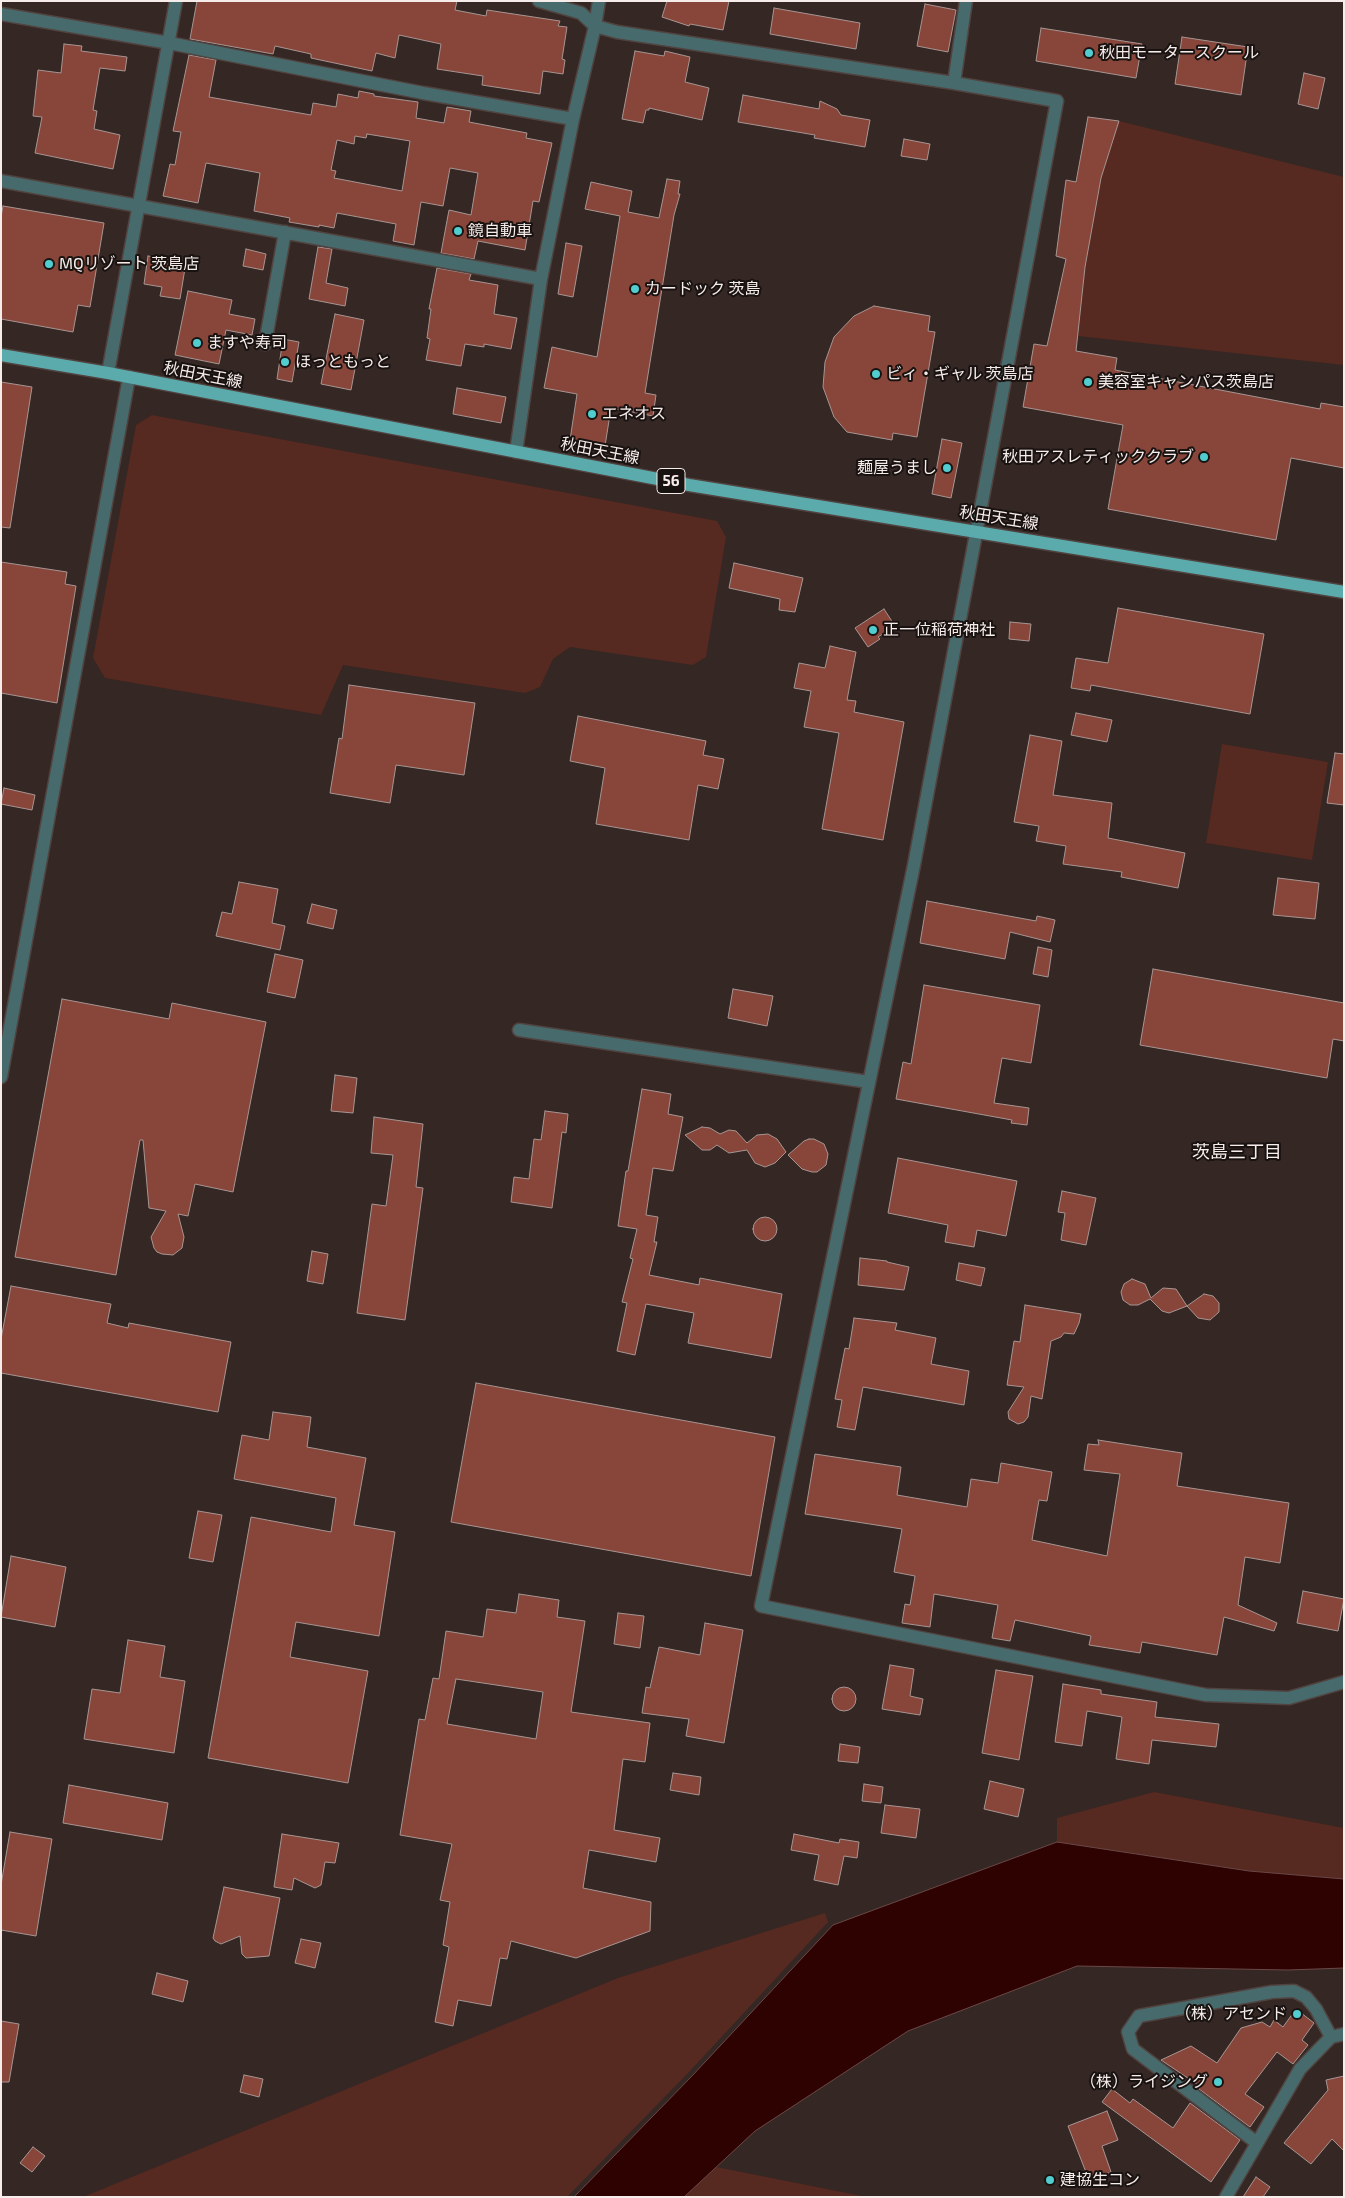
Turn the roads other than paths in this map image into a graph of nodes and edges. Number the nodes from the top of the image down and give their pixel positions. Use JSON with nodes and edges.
{"nodes":[{"id":1,"x":176,"y":1,"type":"edge"},
{"id":2,"x":540,"y":1,"type":"edge"},
{"id":3,"x":598,"y":1,"type":"edge"},
{"id":4,"x":966,"y":1,"type":"edge"},
{"id":5,"x":1,"y":14,"type":"edge"},
{"id":6,"x":595,"y":26,"type":"junction"},
{"id":7,"x":169,"y":43,"type":"junction"},
{"id":8,"x":954,"y":83,"type":"junction"},
{"id":9,"x":573,"y":120,"type":"junction"},
{"id":10,"x":1,"y":181,"type":"edge"},
{"id":11,"x":139,"y":206,"type":"junction"},
{"id":12,"x":285,"y":232,"type":"junction"},
{"id":13,"x":541,"y":279,"type":"junction"},
{"id":14,"x":265,"y":344,"type":"dead end"},
{"id":15,"x":1,"y":355,"type":"edge"},
{"id":16,"x":108,"y":373,"type":"junction"},
{"id":17,"x":129,"y":377,"type":"junction"},
{"id":18,"x":516,"y":452,"type":"junction"},
{"id":19,"x":976,"y":531,"type":"junction"},
{"id":20,"x":1344,"y":592,"type":"edge"},
{"id":21,"x":7,"y":1015,"type":"edge"},
{"id":22,"x":519,"y":1030,"type":"dead end"},
{"id":23,"x":1,"y":1076,"type":"edge"},
{"id":24,"x":869,"y":1082,"type":"junction"},
{"id":25,"x":1344,"y":1682,"type":"edge"},
{"id":26,"x":1337,"y":2035,"type":"edge"},
{"id":27,"x":1257,"y":2143,"type":"junction"},
{"id":28,"x":1226,"y":2197,"type":"edge"}],
"edges":[{"from":1,"to":7,"type":"street"},
{"from":2,"to":6,"type":"street"},
{"from":3,"to":6,"type":"street"},
{"from":4,"to":8,"type":"street"},
{"from":5,"to":7,"type":"street"},
{"from":6,"to":8,"type":"street"},
{"from":6,"to":9,"type":"street"},
{"from":7,"to":9,"type":"street"},
{"from":7,"to":11,"type":"street"},
{"from":8,"to":19,"type":"street"},
{"from":9,"to":13,"type":"street"},
{"from":10,"to":11,"type":"street"},
{"from":11,"to":12,"type":"street"},
{"from":11,"to":16,"type":"street"},
{"from":12,"to":13,"type":"street"},
{"from":12,"to":14,"type":"street"},
{"from":13,"to":18,"type":"street"},
{"from":15,"to":16,"type":"main road","name":"秋田天王線","number":"56"},
{"from":16,"to":17,"type":"main road","name":"秋田天王線","number":"56"},
{"from":17,"to":18,"type":"main road","name":"秋田天王線","number":"56"},
{"from":17,"to":21,"type":"street"},
{"from":18,"to":19,"type":"main road","name":"秋田天王線","number":"56"},
{"from":19,"to":20,"type":"main road","name":"秋田天王線","number":"56"},
{"from":19,"to":24,"type":"street"},
{"from":21,"to":23,"type":"street"},
{"from":22,"to":24,"type":"street"},
{"from":24,"to":25,"type":"street"},
{"from":26,"to":27,"type":"street"},
{"from":26,"to":27,"type":"street"},
{"from":27,"to":28,"type":"street"}]}
